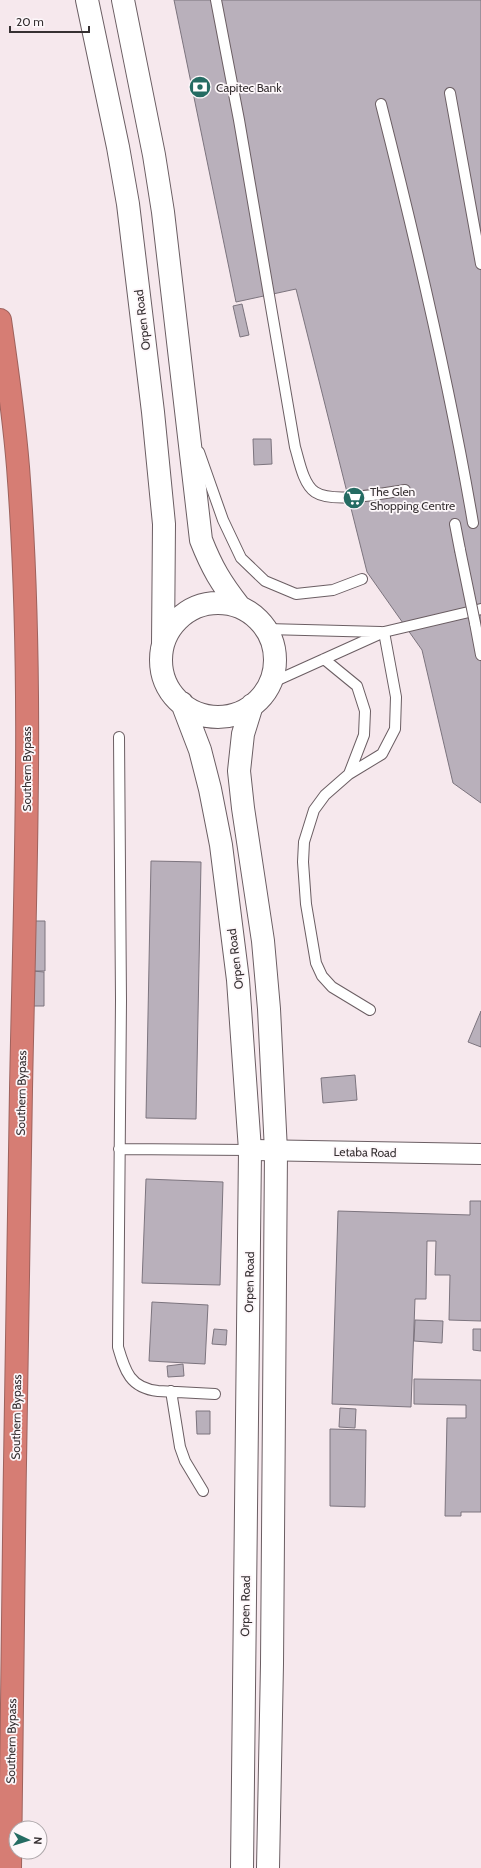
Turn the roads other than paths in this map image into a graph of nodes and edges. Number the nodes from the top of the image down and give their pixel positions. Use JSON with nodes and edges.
{"nodes":[{"id":1,"x":87,"y":0,"type":"edge"},
{"id":2,"x":123,"y":0,"type":"edge"},
{"id":3,"x":216,"y":0,"type":"edge"},
{"id":4,"x":450,"y":93,"type":"dead end"},
{"id":5,"x":381,"y":104,"type":"dead end"},
{"id":6,"x":481,"y":264,"type":"edge"},
{"id":7,"x":0,"y":320,"type":"edge"},
{"id":8,"x":186,"y":415,"type":"junction"},
{"id":9,"x":405,"y":490,"type":"dead end"},
{"id":10,"x":473,"y":523,"type":"dead end"},
{"id":11,"x":455,"y":524,"type":"dead end"},
{"id":12,"x":362,"y":579,"type":"dead end"},
{"id":13,"x":239,"y":606,"type":"junction"},
{"id":14,"x":481,"y":609,"type":"edge"},
{"id":15,"x":267,"y":629,"type":"junction"},
{"id":16,"x":384,"y":632,"type":"junction"},
{"id":17,"x":163,"y":644,"type":"junction"},
{"id":18,"x":481,"y":655,"type":"edge"},
{"id":19,"x":324,"y":659,"type":"junction"},
{"id":20,"x":271,"y":683,"type":"junction"},
{"id":21,"x":182,"y":703,"type":"junction"},
{"id":22,"x":252,"y":705,"type":"junction"},
{"id":23,"x":119,"y":737,"type":"dead end"},
{"id":24,"x":349,"y":774,"type":"junction"},
{"id":25,"x":370,"y":1010,"type":"dead end"},
{"id":26,"x":119,"y":1149,"type":"junction"},
{"id":27,"x":250,"y":1150,"type":"junction"},
{"id":28,"x":276,"y":1151,"type":"junction"},
{"id":29,"x":481,"y":1154,"type":"edge"},
{"id":30,"x":171,"y":1391,"type":"junction"},
{"id":31,"x":215,"y":1394,"type":"dead end"},
{"id":32,"x":203,"y":1491,"type":"dead end"},
{"id":33,"x":10,"y":1868,"type":"edge"},
{"id":34,"x":242,"y":1868,"type":"edge"},
{"id":35,"x":268,"y":1868,"type":"edge"}],
"edges":[{"from":1,"to":17,"type":"street","name":"Orpen Road"},
{"from":2,"to":8,"type":"street"},
{"from":3,"to":9,"type":"lane"},
{"from":4,"to":6,"type":"lane"},
{"from":5,"to":10,"type":"lane"},
{"from":7,"to":33,"type":"highway","name":"Southern Bypass"},
{"from":8,"to":12,"type":"lane"},
{"from":8,"to":13,"type":"street"},
{"from":11,"to":18,"type":"lane","bridge":true},
{"from":13,"to":15,"type":"street"},
{"from":13,"to":17,"type":"street"},
{"from":14,"to":16,"type":"lane"},
{"from":15,"to":16,"type":"lane"},
{"from":15,"to":20,"type":"street"},
{"from":16,"to":19,"type":"lane"},
{"from":16,"to":24,"type":"lane"},
{"from":17,"to":21,"type":"street"},
{"from":19,"to":20,"type":"lane"},
{"from":19,"to":24,"type":"lane"},
{"from":20,"to":22,"type":"street"},
{"from":21,"to":22,"type":"street"},
{"from":21,"to":27,"type":"street","name":"Orpen Road"},
{"from":22,"to":28,"type":"street"},
{"from":23,"to":26,"type":"lane"},
{"from":24,"to":25,"type":"lane"},
{"from":26,"to":27,"type":"lane"},
{"from":26,"to":30,"type":"lane"},
{"from":27,"to":28,"type":"street","name":"Letaba Road"},
{"from":27,"to":34,"type":"street","name":"Orpen Road"},
{"from":28,"to":29,"type":"street","name":"Letaba Road"},
{"from":28,"to":35,"type":"street"},
{"from":30,"to":31,"type":"lane"},
{"from":30,"to":32,"type":"lane"}]}
